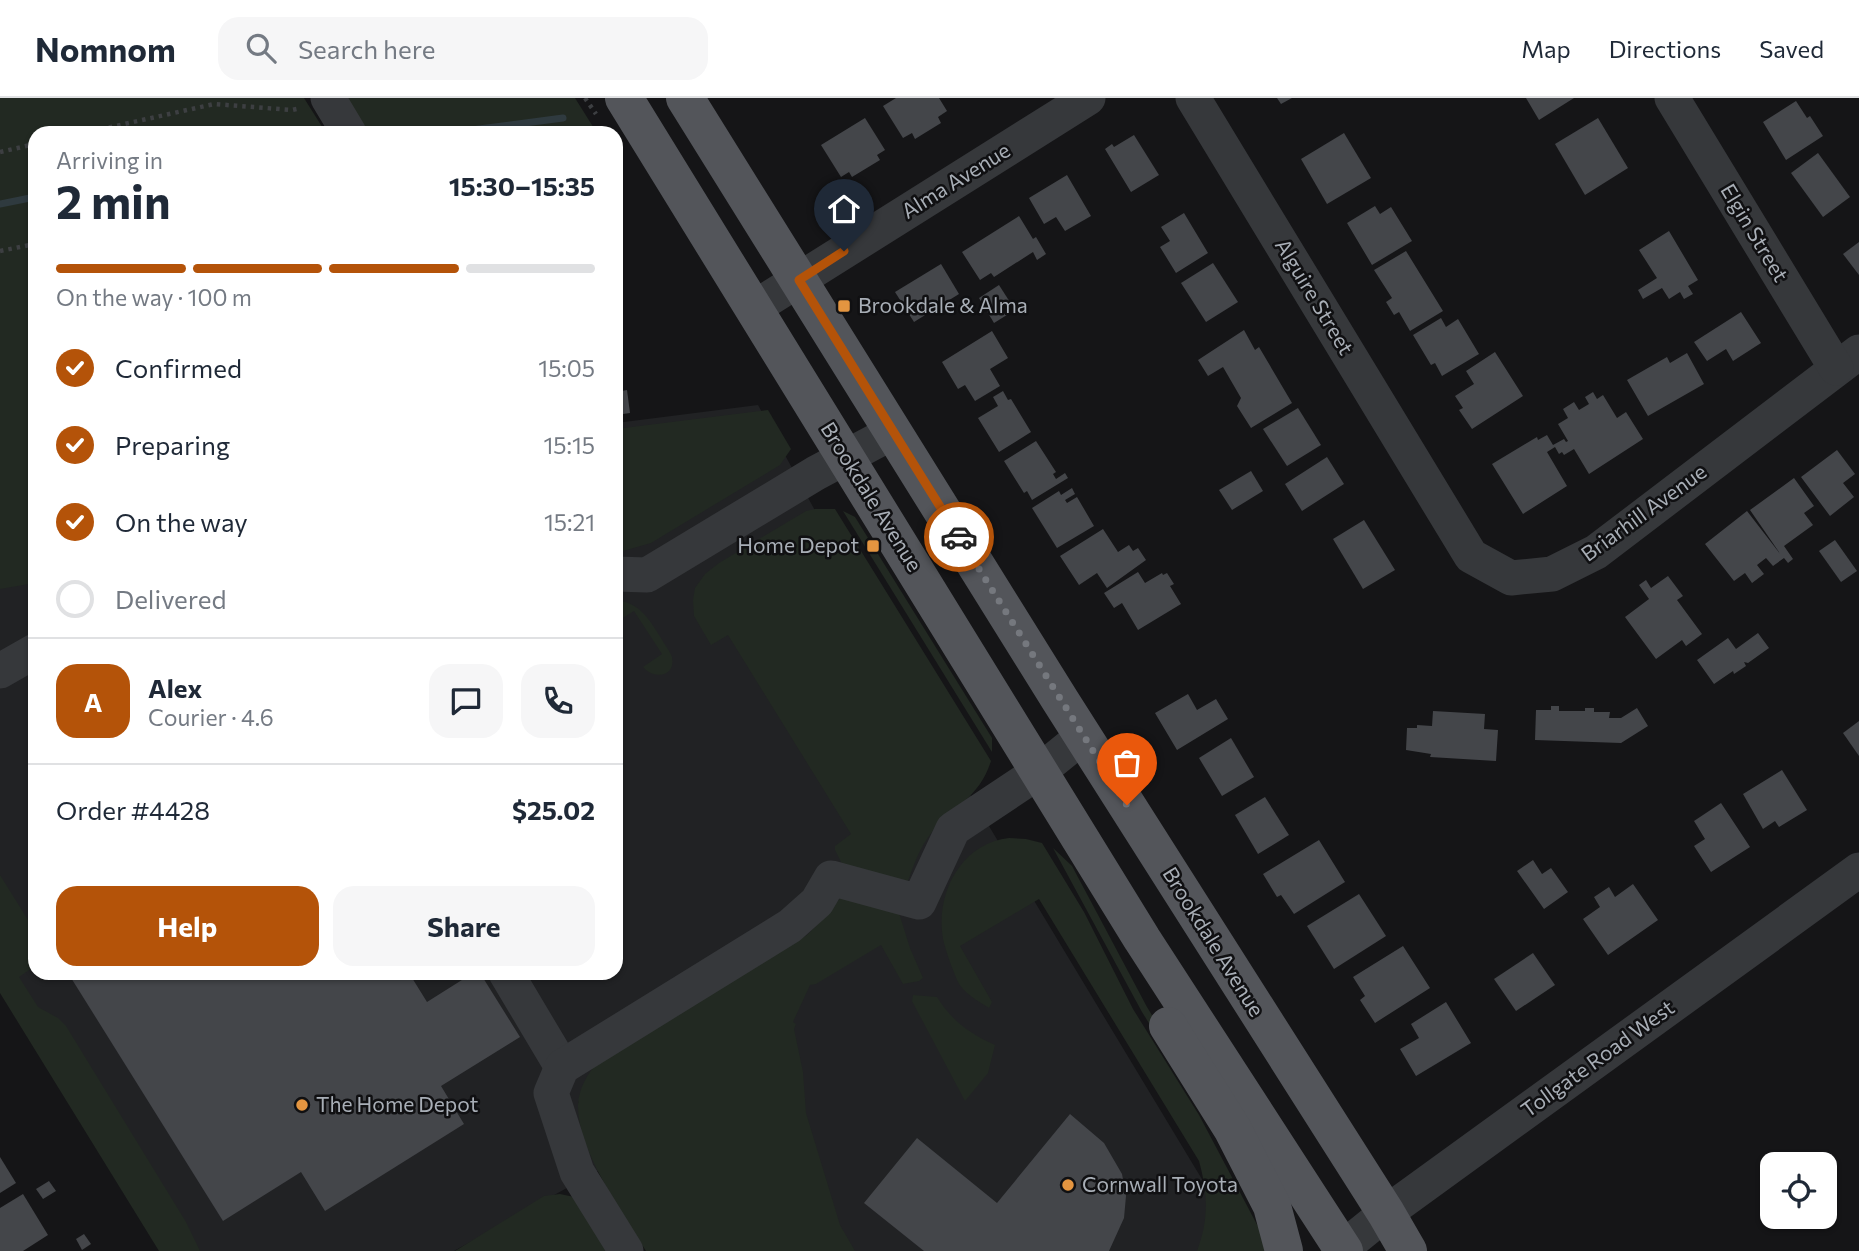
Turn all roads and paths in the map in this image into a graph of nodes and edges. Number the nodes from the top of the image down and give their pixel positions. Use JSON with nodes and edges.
{"nodes":[{"id":1,"x":624,"y":98,"type":"edge"},
{"id":2,"x":685,"y":98,"type":"edge"},
{"id":3,"x":1088,"y":98,"type":"edge"},
{"id":4,"x":1193,"y":98,"type":"edge"},
{"id":5,"x":1672,"y":98,"type":"edge"},
{"id":6,"x":329,"y":100,"type":"edge"},
{"id":7,"x":115,"y":126,"type":"edge"},
{"id":8,"x":345,"y":126,"type":"edge"},
{"id":9,"x":28,"y":146,"type":"edge"},
{"id":10,"x":0,"y":152,"type":"edge"},
{"id":11,"x":28,"y":245,"type":"edge"},
{"id":12,"x":0,"y":251,"type":"edge"},
{"id":13,"x":799,"y":280,"type":"junction"},
{"id":14,"x":754,"y":308,"type":"junction"},
{"id":15,"x":1848,"y":360,"type":"edge"},
{"id":16,"x":893,"y":432,"type":"junction"},
{"id":17,"x":846,"y":457,"type":"junction"},
{"id":18,"x":1434,"y":495,"type":"joint"},
{"id":19,"x":623,"y":574,"type":"edge"},
{"id":20,"x":28,"y":655,"type":"edge"},
{"id":21,"x":0,"y":671,"type":"edge"},
{"id":22,"x":1083,"y":736,"type":"junction"},
{"id":23,"x":1040,"y":771,"type":"junction"},
{"id":24,"x":1859,"y":870,"type":"edge"},
{"id":25,"x":1142,"y":939,"type":"junction"},
{"id":26,"x":510,"y":980,"type":"edge"},
{"id":27,"x":562,"y":1067,"type":"junction"},
{"id":28,"x":1386,"y":1213,"type":"junction"},
{"id":29,"x":1342,"y":1250,"type":"edge"},
{"id":30,"x":626,"y":1251,"type":"edge"},
{"id":31,"x":1284,"y":1251,"type":"edge"},
{"id":32,"x":1408,"y":1251,"type":"edge"}],
"edges":[{"from":1,"to":14,"type":"main road","name":"Brookdale Avenue"},
{"from":2,"to":13,"type":"main road","name":"Brookdale Avenue"},
{"from":3,"to":13,"type":"street","name":"Alma Avenue"},
{"from":4,"to":18,"type":"street","name":"Alguire Street"},
{"from":5,"to":15,"type":"street","name":"Elgin Street"},
{"from":6,"to":7,"type":"path"},
{"from":6,"to":8,"type":"street"},
{"from":9,"to":10,"type":"path"},
{"from":11,"to":12,"type":"path"},
{"from":13,"to":14,"type":"street","name":"Alma Avenue"},
{"from":13,"to":16,"type":"main road","name":"Brookdale Avenue"},
{"from":14,"to":17,"type":"main road","name":"Brookdale Avenue"},
{"from":15,"to":18,"type":"street","name":"Briarhill Avenue"},
{"from":16,"to":17,"type":"street"},
{"from":16,"to":22,"type":"main road","name":"Brookdale Avenue"},
{"from":17,"to":19,"type":"street"},
{"from":17,"to":23,"type":"main road","name":"Brookdale Avenue"},
{"from":20,"to":21,"type":"street"},
{"from":22,"to":23,"type":"street"},
{"from":22,"to":28,"type":"main road","name":"Brookdale Avenue"},
{"from":23,"to":25,"type":"main road","name":"Brookdale Avenue"},
{"from":23,"to":27,"type":"street"},
{"from":24,"to":28,"type":"street","name":"Tollgate Road West"},
{"from":25,"to":29,"type":"main road","name":"Brookdale Avenue"},
{"from":25,"to":31,"type":"main road"},
{"from":26,"to":27,"type":"street"},
{"from":27,"to":30,"type":"street"},
{"from":28,"to":29,"type":"street","name":"Tollgate Road West"},
{"from":28,"to":32,"type":"main road","name":"Brookdale Avenue"}]}
